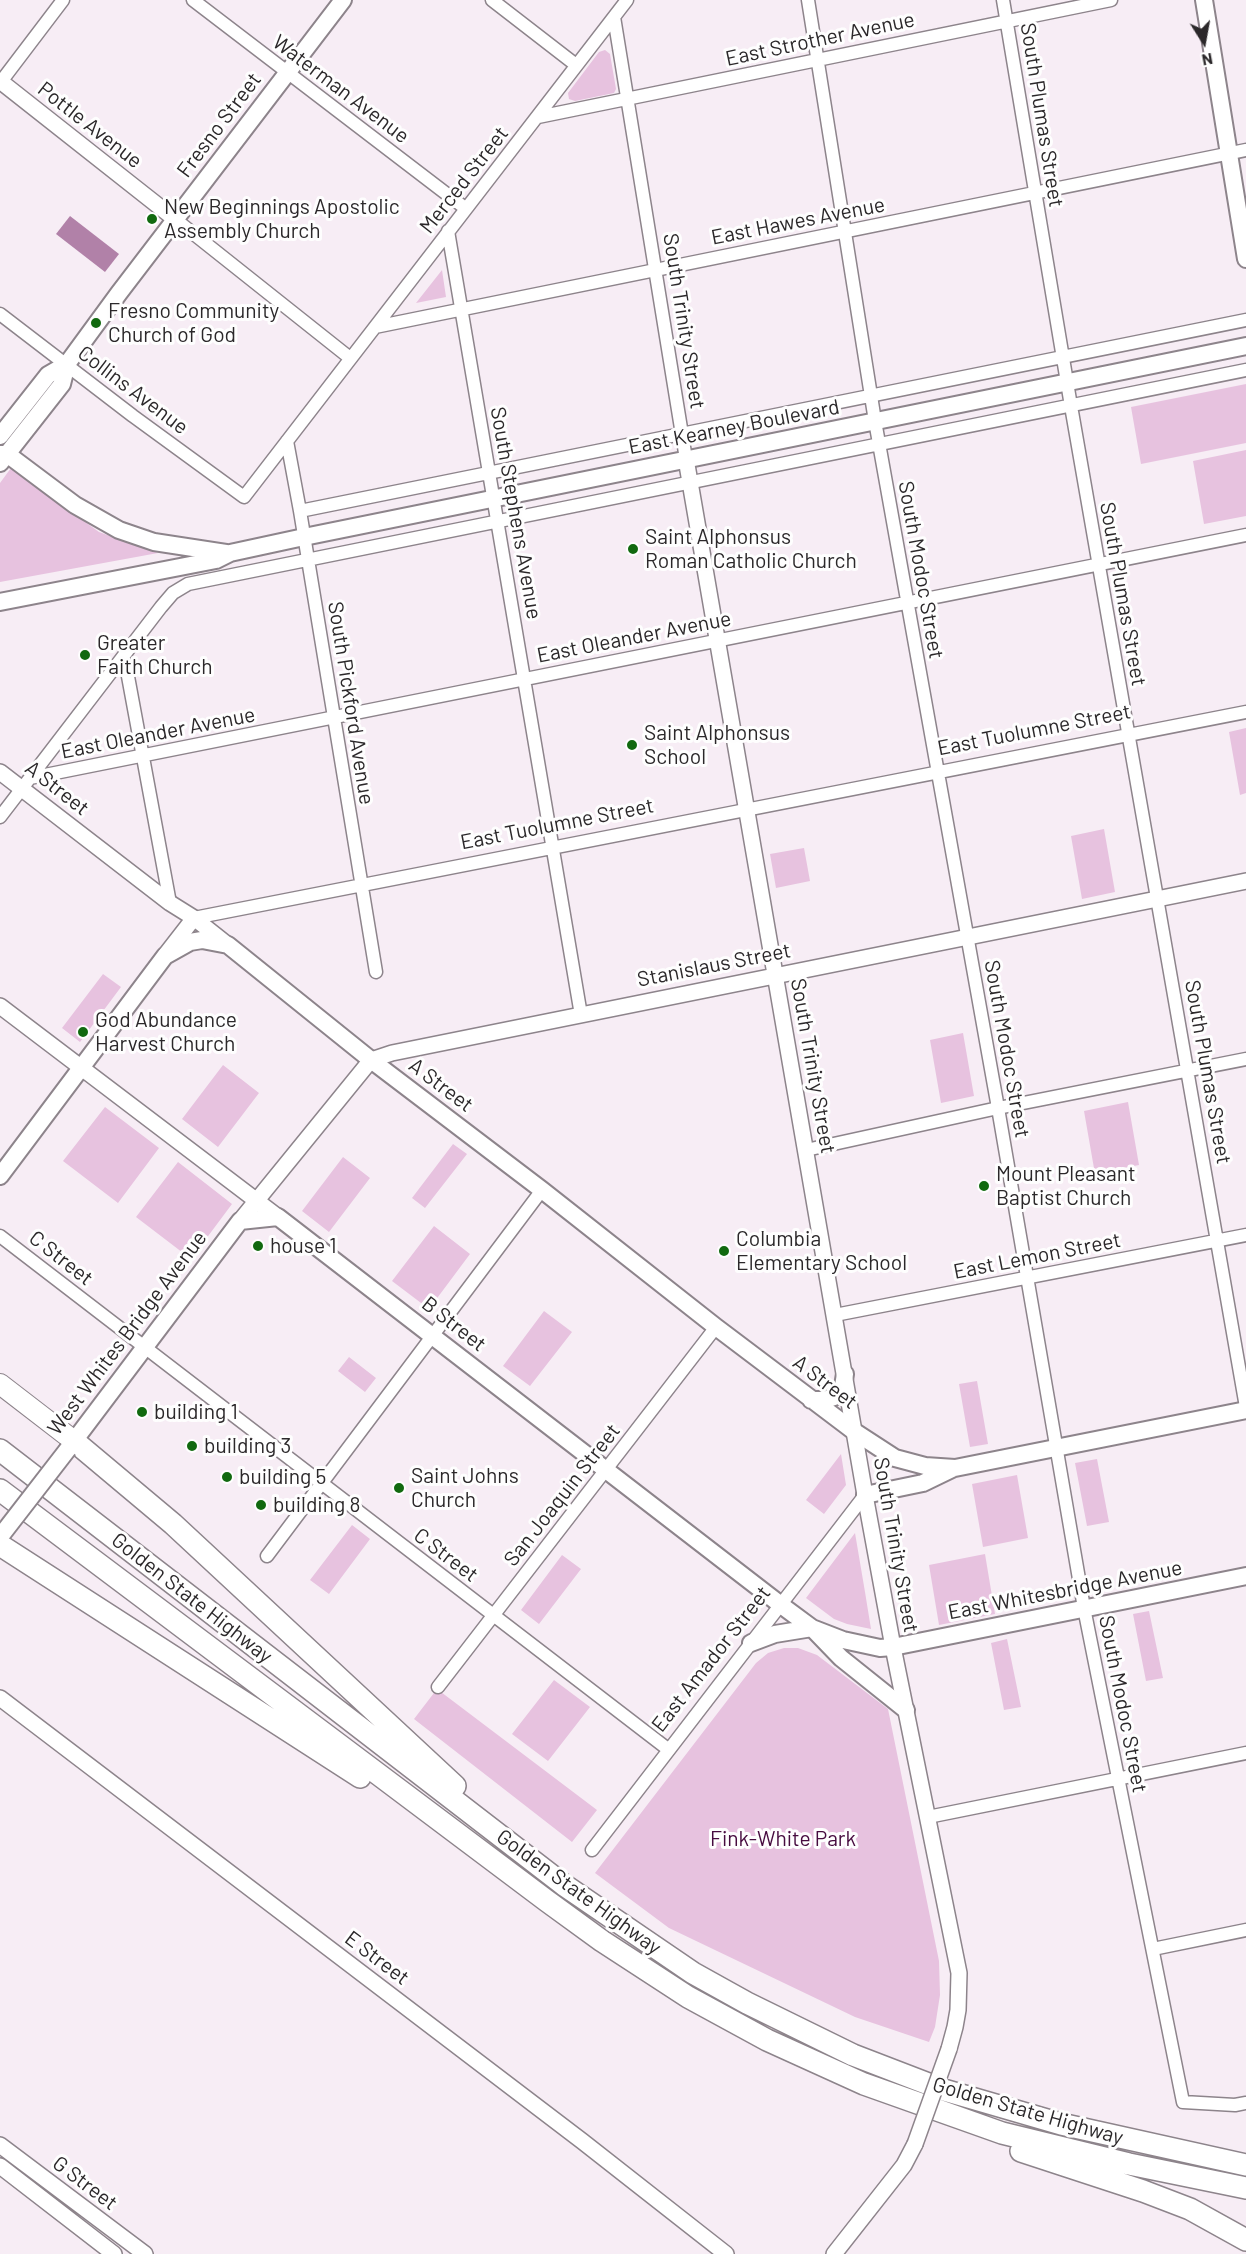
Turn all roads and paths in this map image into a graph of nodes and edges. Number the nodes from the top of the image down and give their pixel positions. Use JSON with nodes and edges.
{"nodes":[{"id":1,"x":63,"y":0,"type":"edge"},
{"id":2,"x":193,"y":0,"type":"edge"},
{"id":3,"x":343,"y":0,"type":"edge"},
{"id":4,"x":492,"y":0,"type":"edge"},
{"id":5,"x":627,"y":0,"type":"edge"},
{"id":6,"x":808,"y":0,"type":"edge"},
{"id":7,"x":1003,"y":0,"type":"edge"},
{"id":8,"x":1111,"y":0,"type":"edge"},
{"id":9,"x":1204,"y":0,"type":"edge"},
{"id":10,"x":614,"y":17,"type":"junction"},
{"id":11,"x":1006,"y":21,"type":"junction"},
{"id":12,"x":818,"y":60,"type":"junction"},
{"id":13,"x":576,"y":64,"type":"junction"},
{"id":14,"x":288,"y":73,"type":"junction"},
{"id":15,"x":0,"y":82,"type":"edge"},
{"id":16,"x":627,"y":99,"type":"junction"},
{"id":17,"x":537,"y":117,"type":"junction"},
{"id":18,"x":1246,"y":150,"type":"edge"},
{"id":19,"x":1229,"y":153,"type":"junction"},
{"id":20,"x":1035,"y":193,"type":"junction"},
{"id":21,"x":465,"y":208,"type":"junction"},
{"id":22,"x":175,"y":219,"type":"junction"},
{"id":23,"x":448,"y":231,"type":"junction"},
{"id":24,"x":845,"y":231,"type":"junction"},
{"id":25,"x":1246,"y":259,"type":"edge"},
{"id":26,"x":655,"y":270,"type":"junction"},
{"id":27,"x":462,"y":309,"type":"junction"},
{"id":28,"x":0,"y":314,"type":"edge"},
{"id":29,"x":1246,"y":320,"type":"edge"},
{"id":30,"x":375,"y":327,"type":"junction"},
{"id":31,"x":1246,"y":346,"type":"edge"},
{"id":32,"x":1062,"y":357,"type":"junction"},
{"id":33,"x":350,"y":358,"type":"junction"},
{"id":34,"x":67,"y":364,"type":"junction"},
{"id":35,"x":1246,"y":370,"type":"edge"},
{"id":36,"x":1067,"y":382,"type":"junction"},
{"id":37,"x":871,"y":396,"type":"junction"},
{"id":38,"x":1071,"y":406,"type":"junction"},
{"id":39,"x":875,"y":421,"type":"junction"},
{"id":40,"x":681,"y":434,"type":"junction"},
{"id":41,"x":0,"y":436,"type":"edge"},
{"id":42,"x":287,"y":441,"type":"junction"},
{"id":43,"x":879,"y":444,"type":"junction"},
{"id":44,"x":2,"y":457,"type":"edge"},
{"id":45,"x":686,"y":459,"type":"junction"},
{"id":46,"x":490,"y":473,"type":"junction"},
{"id":47,"x":690,"y":482,"type":"junction"},
{"id":48,"x":244,"y":497,"type":"joint"},
{"id":49,"x":494,"y":498,"type":"junction"},
{"id":50,"x":300,"y":511,"type":"junction"},
{"id":51,"x":498,"y":521,"type":"junction"},
{"id":52,"x":1246,"y":535,"type":"edge"},
{"id":53,"x":304,"y":537,"type":"junction"},
{"id":54,"x":230,"y":553,"type":"junction"},
{"id":55,"x":308,"y":560,"type":"junction"},
{"id":56,"x":1099,"y":564,"type":"junction"},
{"id":57,"x":907,"y":602,"type":"junction"},
{"id":58,"x":0,"y":603,"type":"edge"},
{"id":59,"x":717,"y":640,"type":"junction"},
{"id":60,"x":123,"y":657,"type":"junction"},
{"id":61,"x":524,"y":679,"type":"junction"},
{"id":62,"x":1246,"y":712,"type":"edge"},
{"id":63,"x":333,"y":717,"type":"junction"},
{"id":64,"x":1128,"y":735,"type":"junction"},
{"id":65,"x":144,"y":756,"type":"junction"},
{"id":66,"x":0,"y":772,"type":"edge"},
{"id":67,"x":938,"y":772,"type":"junction"},
{"id":68,"x":26,"y":783,"type":"junction"},
{"id":69,"x":747,"y":810,"type":"junction"},
{"id":70,"x":0,"y":818,"type":"edge"},
{"id":71,"x":553,"y":848,"type":"junction"},
{"id":72,"x":1246,"y":881,"type":"edge"},
{"id":73,"x":361,"y":886,"type":"junction"},
{"id":74,"x":1157,"y":899,"type":"junction"},
{"id":75,"x":170,"y":903,"type":"junction"},
{"id":76,"x":194,"y":918,"type":"junction"},
{"id":77,"x":967,"y":938,"type":"junction"},
{"id":78,"x":228,"y":945,"type":"junction"},
{"id":79,"x":165,"y":956,"type":"junction"},
{"id":80,"x":376,"y":972,"type":"dead end"},
{"id":81,"x":776,"y":976,"type":"junction"},
{"id":82,"x":0,"y":1006,"type":"edge"},
{"id":83,"x":581,"y":1015,"type":"junction"},
{"id":84,"x":1246,"y":1059,"type":"edge"},
{"id":85,"x":371,"y":1060,"type":"junction"},
{"id":86,"x":82,"y":1069,"type":"junction"},
{"id":87,"x":1187,"y":1070,"type":"junction"},
{"id":88,"x":998,"y":1108,"type":"junction"},
{"id":89,"x":806,"y":1150,"type":"junction"},
{"id":90,"x":0,"y":1176,"type":"edge"},
{"id":91,"x":542,"y":1190,"type":"junction"},
{"id":92,"x":257,"y":1202,"type":"junction"},
{"id":93,"x":278,"y":1217,"type":"junction"},
{"id":94,"x":240,"y":1221,"type":"junction"},
{"id":95,"x":1246,"y":1235,"type":"edge"},
{"id":96,"x":0,"y":1236,"type":"edge"},
{"id":97,"x":1217,"y":1241,"type":"junction"},
{"id":98,"x":1028,"y":1278,"type":"junction"},
{"id":99,"x":835,"y":1315,"type":"junction"},
{"id":100,"x":717,"y":1327,"type":"junction"},
{"id":101,"x":433,"y":1335,"type":"junction"},
{"id":102,"x":146,"y":1349,"type":"junction"},
{"id":103,"x":845,"y":1374,"type":"junction"},
{"id":104,"x":0,"y":1384,"type":"edge"},
{"id":105,"x":811,"y":1400,"type":"junction"},
{"id":106,"x":1246,"y":1408,"type":"edge"},
{"id":107,"x":855,"y":1432,"type":"junction"},
{"id":108,"x":71,"y":1445,"type":"junction"},
{"id":109,"x":1057,"y":1447,"type":"junction"},
{"id":110,"x":3,"y":1452,"type":"edge"},
{"id":111,"x":954,"y":1468,"type":"junction"},
{"id":112,"x":605,"y":1471,"type":"junction"},
{"id":113,"x":321,"y":1484,"type":"junction"},
{"id":114,"x":0,"y":1490,"type":"edge"},
{"id":115,"x":865,"y":1495,"type":"junction"},
{"id":116,"x":1,"y":1538,"type":"edge"},
{"id":117,"x":267,"y":1556,"type":"dead end"},
{"id":118,"x":1246,"y":1576,"type":"edge"},
{"id":119,"x":781,"y":1605,"type":"junction"},
{"id":120,"x":1084,"y":1608,"type":"junction"},
{"id":121,"x":493,"y":1615,"type":"junction"},
{"id":122,"x":812,"y":1628,"type":"junction"},
{"id":123,"x":751,"y":1643,"type":"junction"},
{"id":124,"x":893,"y":1647,"type":"junction"},
{"id":125,"x":438,"y":1687,"type":"dead end"},
{"id":126,"x":0,"y":1698,"type":"edge"},
{"id":127,"x":906,"y":1710,"type":"junction"},
{"id":128,"x":669,"y":1750,"type":"junction"},
{"id":129,"x":1246,"y":1753,"type":"edge"},
{"id":130,"x":1119,"y":1779,"type":"junction"},
{"id":131,"x":928,"y":1817,"type":"junction"},
{"id":132,"x":592,"y":1850,"type":"dead end"},
{"id":133,"x":564,"y":1885,"type":"junction"},
{"id":134,"x":547,"y":1901,"type":"junction"},
{"id":135,"x":1246,"y":1930,"type":"edge"},
{"id":136,"x":1153,"y":1949,"type":"junction"},
{"id":137,"x":864,"y":2084,"type":"junction"},
{"id":138,"x":1246,"y":2103,"type":"edge"},
{"id":139,"x":1137,"y":2142,"type":"junction"},
{"id":140,"x":0,"y":2145,"type":"edge"},
{"id":141,"x":1246,"y":2159,"type":"edge"},
{"id":142,"x":1246,"y":2165,"type":"edge"},
{"id":143,"x":0,"y":2166,"type":"edge"},
{"id":144,"x":1246,"y":2188,"type":"edge"},
{"id":145,"x":1216,"y":2223,"type":"junction"},
{"id":146,"x":1246,"y":2240,"type":"edge"},
{"id":147,"x":1246,"y":2245,"type":"edge"},
{"id":148,"x":114,"y":2254,"type":"edge"},
{"id":149,"x":145,"y":2254,"type":"edge"},
{"id":150,"x":726,"y":2254,"type":"edge"},
{"id":151,"x":834,"y":2254,"type":"edge"}],
"edges":[{"from":1,"to":15,"type":"street"},
{"from":2,"to":14,"type":"street","name":"Waterman Avenue"},
{"from":3,"to":14,"type":"main road","name":"Fresno Street"},
{"from":4,"to":13,"type":"street"},
{"from":5,"to":10,"type":"street","name":"Merced Street"},
{"from":6,"to":12,"type":"street","name":"South Modoc Street"},
{"from":7,"to":11,"type":"street","name":"South Plumas Street"},
{"from":8,"to":11,"type":"street","name":"East Strother Avenue"},
{"from":9,"to":19,"type":"main road"},
{"from":10,"to":13,"type":"street","name":"Merced Street"},
{"from":10,"to":16,"type":"street","name":"South Trinity Street"},
{"from":11,"to":12,"type":"street","name":"East Strother Avenue"},
{"from":11,"to":20,"type":"street","name":"South Plumas Street"},
{"from":12,"to":16,"type":"street","name":"East Strother Avenue"},
{"from":12,"to":24,"type":"street","name":"South Modoc Street"},
{"from":13,"to":17,"type":"street","name":"Merced Street"},
{"from":14,"to":21,"type":"street","name":"Waterman Avenue"},
{"from":14,"to":22,"type":"main road","name":"Fresno Street"},
{"from":15,"to":22,"type":"street","name":"Pottle Avenue"},
{"from":16,"to":17,"type":"street","name":"East Strother Avenue"},
{"from":16,"to":26,"type":"street","name":"South Trinity Street"},
{"from":17,"to":21,"type":"street","name":"Merced Street"},
{"from":18,"to":19,"type":"street","name":"East Hawes Avenue"},
{"from":19,"to":20,"type":"street","name":"East Hawes Avenue"},
{"from":19,"to":25,"type":"main road"},
{"from":20,"to":24,"type":"street","name":"East Hawes Avenue"},
{"from":20,"to":32,"type":"street","name":"South Plumas Street"},
{"from":21,"to":23,"type":"street","name":"Merced Street"},
{"from":22,"to":33,"type":"street","name":"Pottle Avenue"},
{"from":22,"to":34,"type":"main road","name":"Fresno Street"},
{"from":23,"to":27,"type":"street","name":"South Stephens Avenue"},
{"from":23,"to":30,"type":"street","name":"Merced Street"},
{"from":24,"to":26,"type":"street","name":"East Hawes Avenue"},
{"from":24,"to":37,"type":"street","name":"South Modoc Street"},
{"from":26,"to":27,"type":"street","name":"East Hawes Avenue"},
{"from":26,"to":40,"type":"street","name":"South Trinity Street"},
{"from":27,"to":30,"type":"street","name":"East Hawes Avenue"},
{"from":27,"to":46,"type":"street","name":"South Stephens Avenue"},
{"from":28,"to":34,"type":"street","name":"Collins Avenue"},
{"from":29,"to":32,"type":"street","name":"East Kearney Boulevard"},
{"from":30,"to":33,"type":"street","name":"Merced Street"},
{"from":31,"to":36,"type":"main road","name":"East Kearney Boulevard"},
{"from":32,"to":36,"type":"street","name":"South Plumas Street"},
{"from":32,"to":37,"type":"street","name":"East Kearney Boulevard"},
{"from":33,"to":42,"type":"street","name":"Merced Street"},
{"from":34,"to":41,"type":"main road","name":"Fresno Street"},
{"from":34,"to":44,"type":"main road","name":"Fresno Street"},
{"from":34,"to":48,"type":"street","name":"Collins Avenue"},
{"from":35,"to":38,"type":"street"},
{"from":36,"to":38,"type":"street","name":"South Plumas Street"},
{"from":36,"to":39,"type":"main road","name":"East Kearney Boulevard"},
{"from":37,"to":39,"type":"street","name":"South Modoc Street"},
{"from":37,"to":40,"type":"street","name":"East Kearney Boulevard"},
{"from":38,"to":43,"type":"street"},
{"from":38,"to":56,"type":"street","name":"South Plumas Street"},
{"from":39,"to":43,"type":"street","name":"South Modoc Street"},
{"from":39,"to":45,"type":"main road","name":"East Kearney Boulevard"},
{"from":40,"to":45,"type":"street","name":"South Trinity Street"},
{"from":40,"to":46,"type":"street","name":"East Kearney Boulevard"},
{"from":42,"to":48,"type":"street","name":"Merced Street"},
{"from":42,"to":50,"type":"street","name":"South Pickford Avenue"},
{"from":43,"to":47,"type":"street"},
{"from":43,"to":57,"type":"street","name":"South Modoc Street"},
{"from":44,"to":54,"type":"main road","name":"East Kearney Boulevard"},
{"from":45,"to":47,"type":"street","name":"South Trinity Street"},
{"from":45,"to":49,"type":"main road","name":"East Kearney Boulevard"},
{"from":46,"to":49,"type":"street","name":"South Stephens Avenue"},
{"from":46,"to":50,"type":"street","name":"East Kearney Boulevard"},
{"from":47,"to":51,"type":"street"},
{"from":47,"to":59,"type":"street","name":"South Trinity Street"},
{"from":49,"to":51,"type":"street","name":"South Stephens Avenue"},
{"from":49,"to":53,"type":"main road","name":"East Kearney Boulevard"},
{"from":50,"to":53,"type":"street","name":"South Pickford Avenue"},
{"from":51,"to":55,"type":"street"},
{"from":51,"to":61,"type":"street","name":"South Stephens Avenue"},
{"from":52,"to":56,"type":"street","name":"East Oleander Avenue"},
{"from":53,"to":54,"type":"main road","name":"East Kearney Boulevard"},
{"from":53,"to":55,"type":"street","name":"South Pickford Avenue"},
{"from":54,"to":58,"type":"main road","name":"East Kearney Boulevard"},
{"from":55,"to":60,"type":"street"},
{"from":55,"to":63,"type":"street","name":"South Pickford Avenue"},
{"from":56,"to":57,"type":"street","name":"East Oleander Avenue"},
{"from":56,"to":64,"type":"street","name":"South Plumas Street"},
{"from":57,"to":59,"type":"street","name":"East Oleander Avenue"},
{"from":57,"to":67,"type":"street","name":"South Modoc Street"},
{"from":59,"to":61,"type":"street","name":"East Oleander Avenue"},
{"from":59,"to":69,"type":"street","name":"South Trinity Street"},
{"from":60,"to":65,"type":"street"},
{"from":60,"to":68,"type":"street"},
{"from":61,"to":63,"type":"street","name":"East Oleander Avenue"},
{"from":61,"to":71,"type":"street","name":"South Stephens Avenue"},
{"from":62,"to":64,"type":"street","name":"East Tuolumne Street"},
{"from":63,"to":65,"type":"street","name":"East Oleander Avenue"},
{"from":63,"to":73,"type":"street","name":"South Pickford Avenue"},
{"from":64,"to":67,"type":"street","name":"East Tuolumne Street"},
{"from":64,"to":74,"type":"street","name":"South Plumas Street"},
{"from":65,"to":68,"type":"street","name":"East Oleander Avenue"},
{"from":65,"to":75,"type":"street"},
{"from":66,"to":68,"type":"street","name":"A Street"},
{"from":67,"to":69,"type":"street","name":"East Tuolumne Street"},
{"from":67,"to":77,"type":"street","name":"South Modoc Street"},
{"from":68,"to":70,"type":"street"},
{"from":68,"to":75,"type":"street","name":"A Street"},
{"from":69,"to":71,"type":"street","name":"East Tuolumne Street"},
{"from":69,"to":81,"type":"street","name":"South Trinity Street"},
{"from":71,"to":73,"type":"street","name":"East Tuolumne Street"},
{"from":71,"to":83,"type":"street","name":"South Stephens Avenue"},
{"from":72,"to":74,"type":"street","name":"Stanislaus Street"},
{"from":73,"to":76,"type":"street","name":"East Tuolumne Street"},
{"from":73,"to":80,"type":"street","name":"South Pickford Avenue"},
{"from":74,"to":77,"type":"street","name":"Stanislaus Street"},
{"from":74,"to":87,"type":"street","name":"South Plumas Street"},
{"from":75,"to":76,"type":"street","name":"A Street"},
{"from":76,"to":78,"type":"street","name":"A Street"},
{"from":76,"to":79,"type":"street"},
{"from":77,"to":81,"type":"street","name":"Stanislaus Street"},
{"from":77,"to":88,"type":"street","name":"South Modoc Street"},
{"from":78,"to":79,"type":"main road"},
{"from":78,"to":85,"type":"main road","name":"A Street"},
{"from":79,"to":86,"type":"main road"},
{"from":81,"to":83,"type":"street","name":"Stanislaus Street"},
{"from":81,"to":89,"type":"street","name":"South Trinity Street"},
{"from":82,"to":86,"type":"street","name":"B Street"},
{"from":83,"to":85,"type":"street","name":"Stanislaus Street"},
{"from":84,"to":87,"type":"street"},
{"from":85,"to":91,"type":"main road","name":"A Street"},
{"from":85,"to":92,"type":"street"},
{"from":86,"to":90,"type":"main road"},
{"from":86,"to":92,"type":"street","name":"B Street"},
{"from":87,"to":88,"type":"street"},
{"from":87,"to":97,"type":"street","name":"South Plumas Street"},
{"from":88,"to":89,"type":"street"},
{"from":88,"to":98,"type":"street","name":"South Modoc Street"},
{"from":89,"to":99,"type":"street","name":"South Trinity Street"},
{"from":91,"to":100,"type":"main road","name":"A Street"},
{"from":91,"to":101,"type":"street"},
{"from":92,"to":93,"type":"street","name":"B Street"},
{"from":92,"to":94,"type":"street","name":"West Whites Bridge Avenue"},
{"from":93,"to":94,"type":"main road"},
{"from":93,"to":101,"type":"main road","name":"B Street"},
{"from":94,"to":102,"type":"main road","name":"West Whites Bridge Avenue"},
{"from":95,"to":97,"type":"street","name":"East Lemon Street"},
{"from":96,"to":102,"type":"street","name":"C Street"},
{"from":97,"to":98,"type":"street","name":"East Lemon Street"},
{"from":97,"to":106,"type":"street","name":"South Plumas Street"},
{"from":98,"to":99,"type":"street","name":"East Lemon Street"},
{"from":98,"to":109,"type":"street","name":"South Modoc Street"},
{"from":99,"to":103,"type":"street","name":"South Trinity Street"},
{"from":100,"to":105,"type":"main road","name":"A Street"},
{"from":100,"to":112,"type":"street","name":"San Joaquin Street"},
{"from":101,"to":112,"type":"main road","name":"B Street"},
{"from":101,"to":113,"type":"street"},
{"from":102,"to":108,"type":"main road","name":"West Whites Bridge Avenue"},
{"from":102,"to":113,"type":"street","name":"C Street"},
{"from":103,"to":105,"type":"main road"},
{"from":103,"to":107,"type":"street","name":"South Trinity Street"},
{"from":104,"to":108,"type":"main road"},
{"from":105,"to":107,"type":"main road","name":"A Street"},
{"from":106,"to":109,"type":"main road"},
{"from":107,"to":111,"type":"main road"},
{"from":107,"to":115,"type":"street","name":"South Trinity Street"},
{"from":108,"to":116,"type":"main road","name":"West Whites Bridge Avenue","bridge":true},
{"from":108,"to":133,"type":"highway"},
{"from":109,"to":111,"type":"main road"},
{"from":109,"to":120,"type":"street","name":"South Modoc Street"},
{"from":110,"to":133,"type":"highway","name":"Golden State Highway"},
{"from":111,"to":115,"type":"main road"},
{"from":112,"to":119,"type":"main road","name":"B Street"},
{"from":112,"to":121,"type":"street","name":"San Joaquin Street"},
{"from":113,"to":117,"type":"street"},
{"from":113,"to":121,"type":"street","name":"C Street"},
{"from":114,"to":134,"type":"highway","name":"Golden State Highway"},
{"from":115,"to":119,"type":"street","name":"East Amador Street"},
{"from":115,"to":124,"type":"street","name":"South Trinity Street"},
{"from":116,"to":134,"type":"highway"},
{"from":118,"to":120,"type":"main road","name":"East Whitesbridge Avenue"},
{"from":119,"to":122,"type":"main road","name":"B Street"},
{"from":119,"to":123,"type":"street","name":"East Amador Street"},
{"from":120,"to":124,"type":"main road","name":"East Whitesbridge Avenue"},
{"from":120,"to":130,"type":"street","name":"South Modoc Street"},
{"from":121,"to":125,"type":"street","name":"San Joaquin Street"},
{"from":121,"to":128,"type":"street","name":"C Street"},
{"from":122,"to":123,"type":"main road"},
{"from":122,"to":124,"type":"main road","name":"B Street"},
{"from":122,"to":127,"type":"main road"},
{"from":123,"to":128,"type":"street","name":"East Amador Street"},
{"from":124,"to":127,"type":"street","name":"South Trinity Street"},
{"from":126,"to":150,"type":"street","name":"E Street"},
{"from":127,"to":131,"type":"street","name":"South Trinity Street"},
{"from":128,"to":132,"type":"street","name":"East Amador Street"},
{"from":129,"to":130,"type":"street"},
{"from":130,"to":131,"type":"street"},
{"from":130,"to":136,"type":"street","name":"South Modoc Street"},
{"from":131,"to":151,"type":"street","name":"South Trinity Street","bridge":true},
{"from":133,"to":139,"type":"highway","name":"Golden State Highway"},
{"from":134,"to":137,"type":"highway","name":"Golden State Highway"},
{"from":135,"to":136,"type":"street"},
{"from":136,"to":138,"type":"street","name":"South Modoc Street"},
{"from":137,"to":144,"type":"highway","name":"Golden State Highway"},
{"from":137,"to":145,"type":"highway"},
{"from":139,"to":141,"type":"highway"},
{"from":139,"to":142,"type":"highway","name":"Golden State Highway"},
{"from":140,"to":149,"type":"street","name":"G Street"},
{"from":143,"to":148,"type":"street","name":"G Street"},
{"from":145,"to":146,"type":"highway"},
{"from":145,"to":147,"type":"highway"}]}
